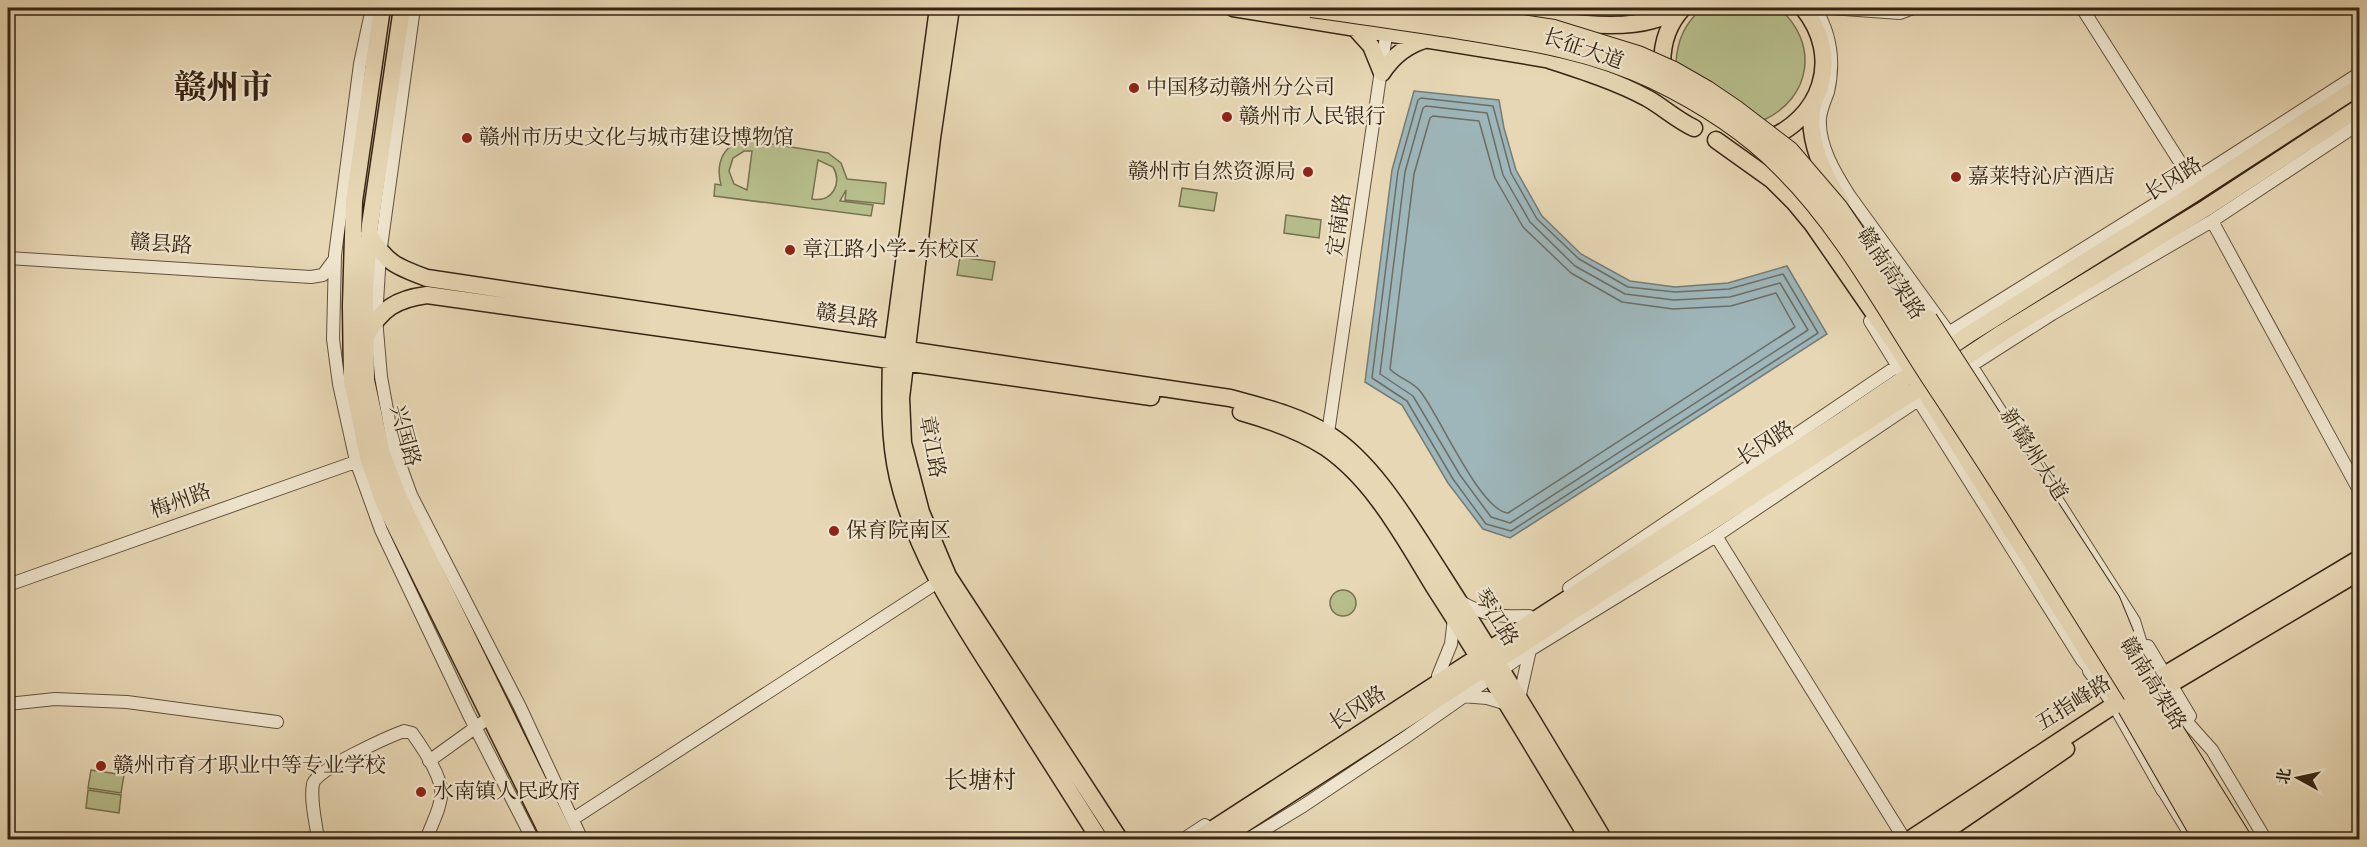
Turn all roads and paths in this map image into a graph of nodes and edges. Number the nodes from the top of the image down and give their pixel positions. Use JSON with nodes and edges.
{"nodes":[{"id":1,"x":372,"y":8,"type":"edge"},
{"id":2,"x":382,"y":8,"type":"edge"},
{"id":3,"x":402,"y":8,"type":"edge"},
{"id":4,"x":414,"y":8,"type":"edge"},
{"id":5,"x":938,"y":8,"type":"edge"},
{"id":6,"x":951,"y":8,"type":"edge"},
{"id":7,"x":1233,"y":8,"type":"edge"},
{"id":8,"x":1311,"y":8,"type":"edge"},
{"id":9,"x":1390,"y":8,"type":"edge"},
{"id":10,"x":1419,"y":8,"type":"edge"},
{"id":11,"x":1478,"y":8,"type":"edge"},
{"id":12,"x":1678,"y":8,"type":"edge"},
{"id":13,"x":1683,"y":8,"type":"edge"},
{"id":14,"x":1803,"y":8,"type":"edge"},
{"id":15,"x":1830,"y":8,"type":"edge"},
{"id":16,"x":1913,"y":8,"type":"edge"},
{"id":17,"x":2082,"y":8,"type":"edge"},
{"id":18,"x":1817,"y":17,"type":"edge"},
{"id":19,"x":1353,"y":26,"type":"junction"},
{"id":20,"x":1388,"y":32,"type":"junction"},
{"id":21,"x":1432,"y":38,"type":"junction"},
{"id":22,"x":1382,"y":73,"type":"junction"},
{"id":23,"x":2360,"y":74,"type":"edge"},
{"id":24,"x":2360,"y":86,"type":"edge"},
{"id":25,"x":1820,"y":88,"type":"junction"},
{"id":26,"x":2360,"y":106,"type":"edge"},
{"id":27,"x":2360,"y":123,"type":"edge"},
{"id":28,"x":1694,"y":128,"type":"junction"},
{"id":29,"x":1716,"y":140,"type":"junction"},
{"id":30,"x":2192,"y":181,"type":"junction"},
{"id":31,"x":1838,"y":207,"type":"junction"},
{"id":32,"x":2212,"y":221,"type":"junction"},
{"id":33,"x":369,"y":234,"type":"junction"},
{"id":34,"x":380,"y":254,"type":"junction"},
{"id":35,"x":335,"y":255,"type":"junction"},
{"id":36,"x":8,"y":258,"type":"edge"},
{"id":37,"x":311,"y":277,"type":"junction"},
{"id":38,"x":334,"y":299,"type":"junction"},
{"id":39,"x":376,"y":318,"type":"junction"},
{"id":40,"x":366,"y":336,"type":"junction"},
{"id":41,"x":899,"y":354,"type":"junction"},
{"id":42,"x":1953,"y":355,"type":"junction"},
{"id":43,"x":1913,"y":378,"type":"junction"},
{"id":44,"x":1327,"y":441,"type":"junction"},
{"id":45,"x":362,"y":459,"type":"junction"},
{"id":46,"x":2360,"y":492,"type":"edge"},
{"id":47,"x":1716,"y":536,"type":"junction"},
{"id":48,"x":2360,"y":558,"type":"edge"},
{"id":49,"x":2360,"y":571,"type":"edge"},
{"id":50,"x":943,"y":579,"type":"junction"},
{"id":51,"x":8,"y":585,"type":"edge"},
{"id":52,"x":1459,"y":601,"type":"junction"},
{"id":53,"x":1529,"y":616,"type":"junction"},
{"id":54,"x":1454,"y":618,"type":"junction"},
{"id":55,"x":2130,"y":628,"type":"junction"},
{"id":56,"x":1530,"y":650,"type":"junction"},
{"id":57,"x":1488,"y":660,"type":"junction"},
{"id":58,"x":1438,"y":676,"type":"junction"},
{"id":59,"x":2161,"y":683,"type":"junction"},
{"id":60,"x":1462,"y":696,"type":"junction"},
{"id":61,"x":1513,"y":701,"type":"junction"},
{"id":62,"x":8,"y":704,"type":"edge"},
{"id":63,"x":2120,"y":708,"type":"junction"},
{"id":64,"x":490,"y":717,"type":"junction"},
{"id":65,"x":277,"y":722,"type":"dead end"},
{"id":66,"x":475,"y":728,"type":"junction"},
{"id":67,"x":429,"y":761,"type":"junction"},
{"id":68,"x":573,"y":819,"type":"junction"},
{"id":69,"x":1934,"y":839,"type":"edge"},
{"id":70,"x":318,"y":840,"type":"edge"},
{"id":71,"x":426,"y":840,"type":"edge"},
{"id":72,"x":533,"y":840,"type":"edge"},
{"id":73,"x":550,"y":840,"type":"edge"},
{"id":74,"x":567,"y":840,"type":"edge"},
{"id":75,"x":582,"y":840,"type":"edge"},
{"id":76,"x":1100,"y":840,"type":"edge"},
{"id":77,"x":1120,"y":840,"type":"edge"},
{"id":78,"x":1182,"y":840,"type":"edge"},
{"id":79,"x":1196,"y":840,"type":"edge"},
{"id":80,"x":1219,"y":840,"type":"edge"},
{"id":81,"x":1246,"y":840,"type":"edge"},
{"id":82,"x":1589,"y":840,"type":"edge"},
{"id":83,"x":1604,"y":840,"type":"edge"},
{"id":84,"x":1907,"y":840,"type":"edge"},
{"id":85,"x":2194,"y":840,"type":"edge"},
{"id":86,"x":2204,"y":840,"type":"edge"},
{"id":87,"x":2223,"y":840,"type":"edge"},
{"id":88,"x":2242,"y":840,"type":"edge"},
{"id":89,"x":2249,"y":840,"type":"edge"},
{"id":90,"x":2266,"y":840,"type":"edge"}],
"edges":[{"from":1,"to":35,"type":"street"},
{"from":2,"to":45,"type":"main road","name":"兴国路"},
{"from":3,"to":33,"type":"main road","name":"兴国路"},
{"from":4,"to":34,"type":"street"},
{"from":5,"to":41,"type":"main road","name":"章江路"},
{"from":6,"to":41,"type":"main road","name":"章江路"},
{"from":7,"to":19,"type":"main road","name":"长征大道"},
{"from":8,"to":43,"type":"highway","name":"赣南高架路","bridge":true},
{"from":9,"to":20,"type":"street","name":"定南路"},
{"from":10,"to":31,"type":"highway","name":"赣南高架路","bridge":true},
{"from":11,"to":12,"type":"main road","name":"长征大道"},
{"from":13,"to":28,"type":"main road"},
{"from":14,"to":18,"type":"main road"},
{"from":15,"to":16,"type":"street"},
{"from":15,"to":18,"type":"street"},
{"from":17,"to":30,"type":"street"},
{"from":18,"to":25,"type":"main road"},
{"from":18,"to":42,"type":"street"},
{"from":19,"to":20,"type":"main road","name":"长征大道"},
{"from":19,"to":22,"type":"main road"},
{"from":20,"to":21,"type":"main road","name":"长征大道"},
{"from":20,"to":22,"type":"street","name":"定南路"},
{"from":21,"to":22,"type":"main road"},
{"from":21,"to":28,"type":"main road","name":"长征大道"},
{"from":22,"to":44,"type":"street","name":"定南路"},
{"from":23,"to":30,"type":"street"},
{"from":24,"to":42,"type":"main road","name":"长冈路"},
{"from":25,"to":29,"type":"main road"},
{"from":25,"to":42,"type":"main road","name":"新赣州大道"},
{"from":26,"to":42,"type":"main road","name":"长冈路"},
{"from":27,"to":32,"type":"street"},
{"from":28,"to":29,"type":"main road","name":"长征大道"},
{"from":29,"to":43,"type":"main road"},
{"from":30,"to":42,"type":"street"},
{"from":31,"to":55,"type":"highway","bridge":true},
{"from":31,"to":88,"type":"highway","name":"赣南高架路","bridge":true},
{"from":32,"to":42,"type":"street"},
{"from":32,"to":46,"type":"street"},
{"from":33,"to":34,"type":"main road","name":"赣县路"},
{"from":33,"to":40,"type":"main road","name":"兴国路"},
{"from":34,"to":39,"type":"street"},
{"from":34,"to":41,"type":"main road","name":"赣县路"},
{"from":35,"to":37,"type":"street"},
{"from":35,"to":38,"type":"street"},
{"from":36,"to":37,"type":"street","name":"赣县路"},
{"from":37,"to":38,"type":"street"},
{"from":38,"to":45,"type":"street"},
{"from":39,"to":40,"type":"main road","name":"赣县路"},
{"from":39,"to":41,"type":"main road","name":"赣县路"},
{"from":39,"to":68,"type":"street"},
{"from":40,"to":74,"type":"main road","name":"兴国路"},
{"from":41,"to":44,"type":"main road","name":"赣县路"},
{"from":41,"to":50,"type":"main road","name":"章江路"},
{"from":42,"to":43,"type":"main road","name":"长冈路"},
{"from":42,"to":43,"type":"street"},
{"from":42,"to":55,"type":"main road","name":"新赣州大道"},
{"from":43,"to":47,"type":"street"},
{"from":43,"to":53,"type":"street"},
{"from":43,"to":57,"type":"main road","name":"长冈路"},
{"from":43,"to":63,"type":"main road"},
{"from":43,"to":63,"type":"street"},
{"from":43,"to":86,"type":"highway","bridge":true},
{"from":43,"to":87,"type":"highway","name":"赣南高架路","bridge":true},
{"from":44,"to":52,"type":"main road","name":"琴江路"},
{"from":44,"to":54,"type":"main road","name":"琴江路"},
{"from":45,"to":51,"type":"street","name":"梅州路"},
{"from":45,"to":64,"type":"main road","name":"兴国路"},
{"from":45,"to":66,"type":"street"},
{"from":47,"to":56,"type":"street"},
{"from":47,"to":84,"type":"street"},
{"from":48,"to":59,"type":"main road","name":"五指峰路"},
{"from":49,"to":59,"type":"main road","name":"五指峰路"},
{"from":50,"to":68,"type":"street"},
{"from":50,"to":76,"type":"main road","name":"章江路"},
{"from":50,"to":77,"type":"main road","name":"章江路"},
{"from":52,"to":53,"type":"street"},
{"from":52,"to":57,"type":"main road","name":"琴江路"},
{"from":53,"to":57,"type":"street"},
{"from":54,"to":57,"type":"main road","name":"琴江路"},
{"from":54,"to":58,"type":"street"},
{"from":55,"to":59,"type":"main road","name":"新赣州大道"},
{"from":56,"to":57,"type":"street"},
{"from":56,"to":61,"type":"street"},
{"from":57,"to":58,"type":"street"},
{"from":57,"to":60,"type":"street"},
{"from":57,"to":61,"type":"main road","name":"琴江路"},
{"from":57,"to":79,"type":"main road","name":"长冈路"},
{"from":57,"to":80,"type":"main road","name":"长冈路"},
{"from":58,"to":78,"type":"street"},
{"from":59,"to":63,"type":"main road","name":"五指峰路"},
{"from":59,"to":89,"type":"main road","name":"新赣州大道"},
{"from":59,"to":90,"type":"street"},
{"from":60,"to":61,"type":"street"},
{"from":60,"to":81,"type":"street"},
{"from":61,"to":82,"type":"main road","name":"琴江路"},
{"from":61,"to":83,"type":"main road","name":"琴江路"},
{"from":62,"to":65,"type":"street"},
{"from":63,"to":69,"type":"main road","name":"五指峰路"},
{"from":63,"to":84,"type":"main road","name":"五指峰路"},
{"from":63,"to":85,"type":"street"},
{"from":63,"to":86,"type":"main road"},
{"from":64,"to":66,"type":"street"},
{"from":64,"to":73,"type":"main road","name":"兴国路"},
{"from":66,"to":67,"type":"street"},
{"from":66,"to":72,"type":"street"},
{"from":67,"to":70,"type":"street"},
{"from":67,"to":71,"type":"street"},
{"from":68,"to":75,"type":"street"}]}
